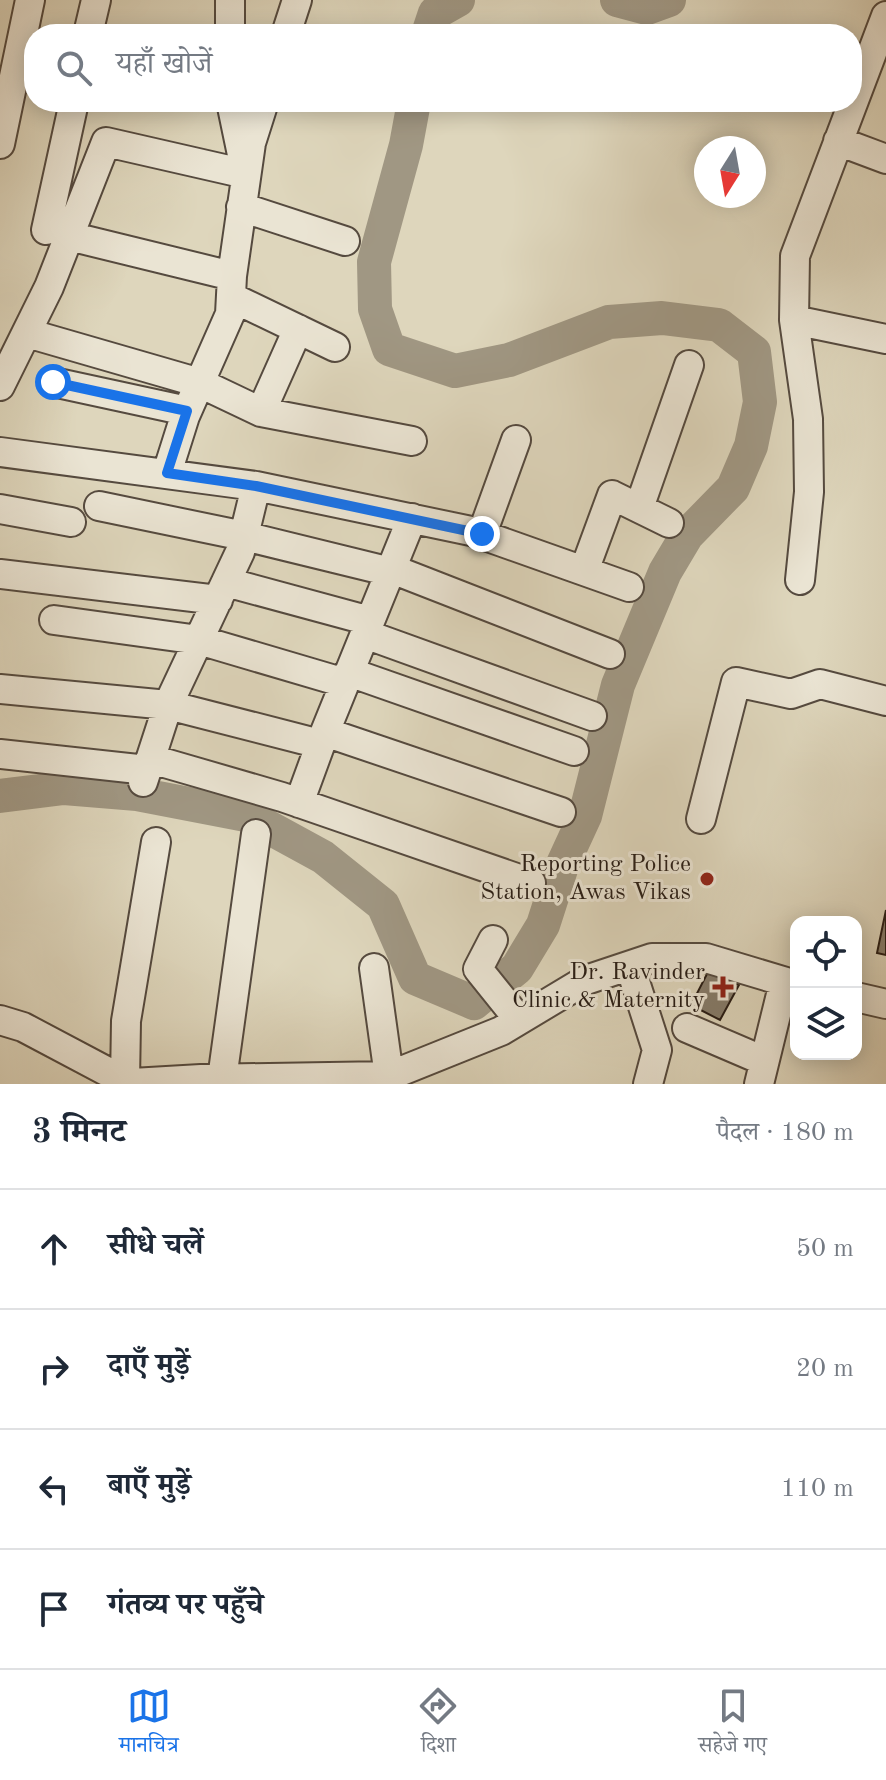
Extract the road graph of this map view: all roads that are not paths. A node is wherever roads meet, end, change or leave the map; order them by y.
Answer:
1 (30, 0) edge
2 (96, 0) edge
3 (230, 0) edge
4 (297, 0) edge
5 (886, 16) edge
6 (25, 24) edge
7 (90, 24) edge
8 (230, 24) edge
9 (289, 24) edge
10 (24, 29) edge
11 (862, 78) edge
12 (73, 112) edge
13 (233, 112) edge
14 (261, 112) edge
15 (849, 112) edge
16 (838, 141) junction
17 (0, 144) edge
18 (886, 159) edge
19 (246, 174) junction
20 (241, 207) junction
21 (58, 233) junction
22 (345, 241) dead end
23 (231, 286) junction
24 (794, 320) junction
25 (298, 329) junction
26 (27, 333) junction
27 (886, 339) edge
28 (335, 347) dead end
29 (689, 365) dead end
30 (53, 382) dead end
31 (200, 383) junction
32 (0, 386) edge
33 (187, 411) junction
34 (261, 412) junction
35 (516, 440) dead end
36 (412, 441) dead end
37 (0, 452) edge
38 (167, 473) junction
39 (256, 486) junction
40 (99, 506) dead end
41 (639, 508) junction
42 (0, 509) edge
43 (412, 518) junction
44 (71, 522) dead end
45 (669, 523) dead end
46 (482, 534) junction
47 (244, 536) junction
48 (391, 571) junction
49 (584, 571) junction
50 (0, 574) edge
51 (800, 580) dead end
52 (629, 587) dead end
53 (222, 591) junction
54 (54, 620) dead end
55 (368, 627) junction
56 (199, 640) junction
57 (610, 654) dead end
58 (347, 678) junction
59 (0, 689) edge
60 (886, 701) edge
61 (168, 705) junction
62 (592, 716) dead end
63 (322, 738) junction
64 (574, 751) dead end
65 (0, 754) edge
66 (147, 770) junction
67 (299, 803) junction
68 (561, 812) dead end
69 (701, 819) dead end
70 (256, 834) dead end
71 (156, 842) dead end
72 (531, 883) dead end
73 (493, 940) dead end
74 (630, 966) junction
75 (374, 968) dead end
76 (790, 983) edge
77 (862, 998) edge
78 (886, 1004) edge
79 (511, 1012) junction
80 (0, 1020) edge
81 (687, 1028) dead end
82 (762, 1072) edge
83 (389, 1076) junction
84 (208, 1081) edge
85 (120, 1083) edge
86 (648, 1084) edge

1 - 6 street
2 - 7 street
3 - 8 street
4 - 9 street
5 - 11 street
10 - 17 street
12 - 21 street
13 - 19 street
14 - 19 street
15 - 16 street
16 - 18 street
16 - 24 street
19 - 20 street
19 - 21 street
20 - 22 street
20 - 23 street
21 - 23 street
21 - 26 street
23 - 25 street
23 - 31 street
24 - 27 street
24 - 51 street
25 - 28 street
25 - 34 street
26 - 31 street
26 - 32 street
29 - 41 street
30 - 33 street
31 - 33 street
31 - 34 street
33 - 38 street
34 - 36 street
35 - 46 street
37 - 38 street
38 - 39 street
39 - 43 street
39 - 47 street
40 - 47 street
41 - 45 street
41 - 49 street
42 - 44 street
43 - 46 street
43 - 48 street
46 - 49 street
47 - 48 street
47 - 53 street
48 - 55 street
48 - 57 street
49 - 52 street
50 - 53 street
53 - 55 street
53 - 56 street
54 - 56 street
55 - 58 street
55 - 62 street
56 - 58 street
56 - 61 street
58 - 63 street
58 - 64 street
59 - 61 street
60 - 69 street
61 - 63 street
61 - 66 street
63 - 67 street
63 - 68 street
65 - 66 street
66 - 67 street
67 - 72 street
70 - 84 street
71 - 85 street
73 - 79 street
74 - 76 street
74 - 79 street
74 - 86 street
75 - 83 street
76 - 82 street
77 - 78 street
79 - 83 street
80 - 85 street
81 - 82 street
83 - 84 street
84 - 85 street

